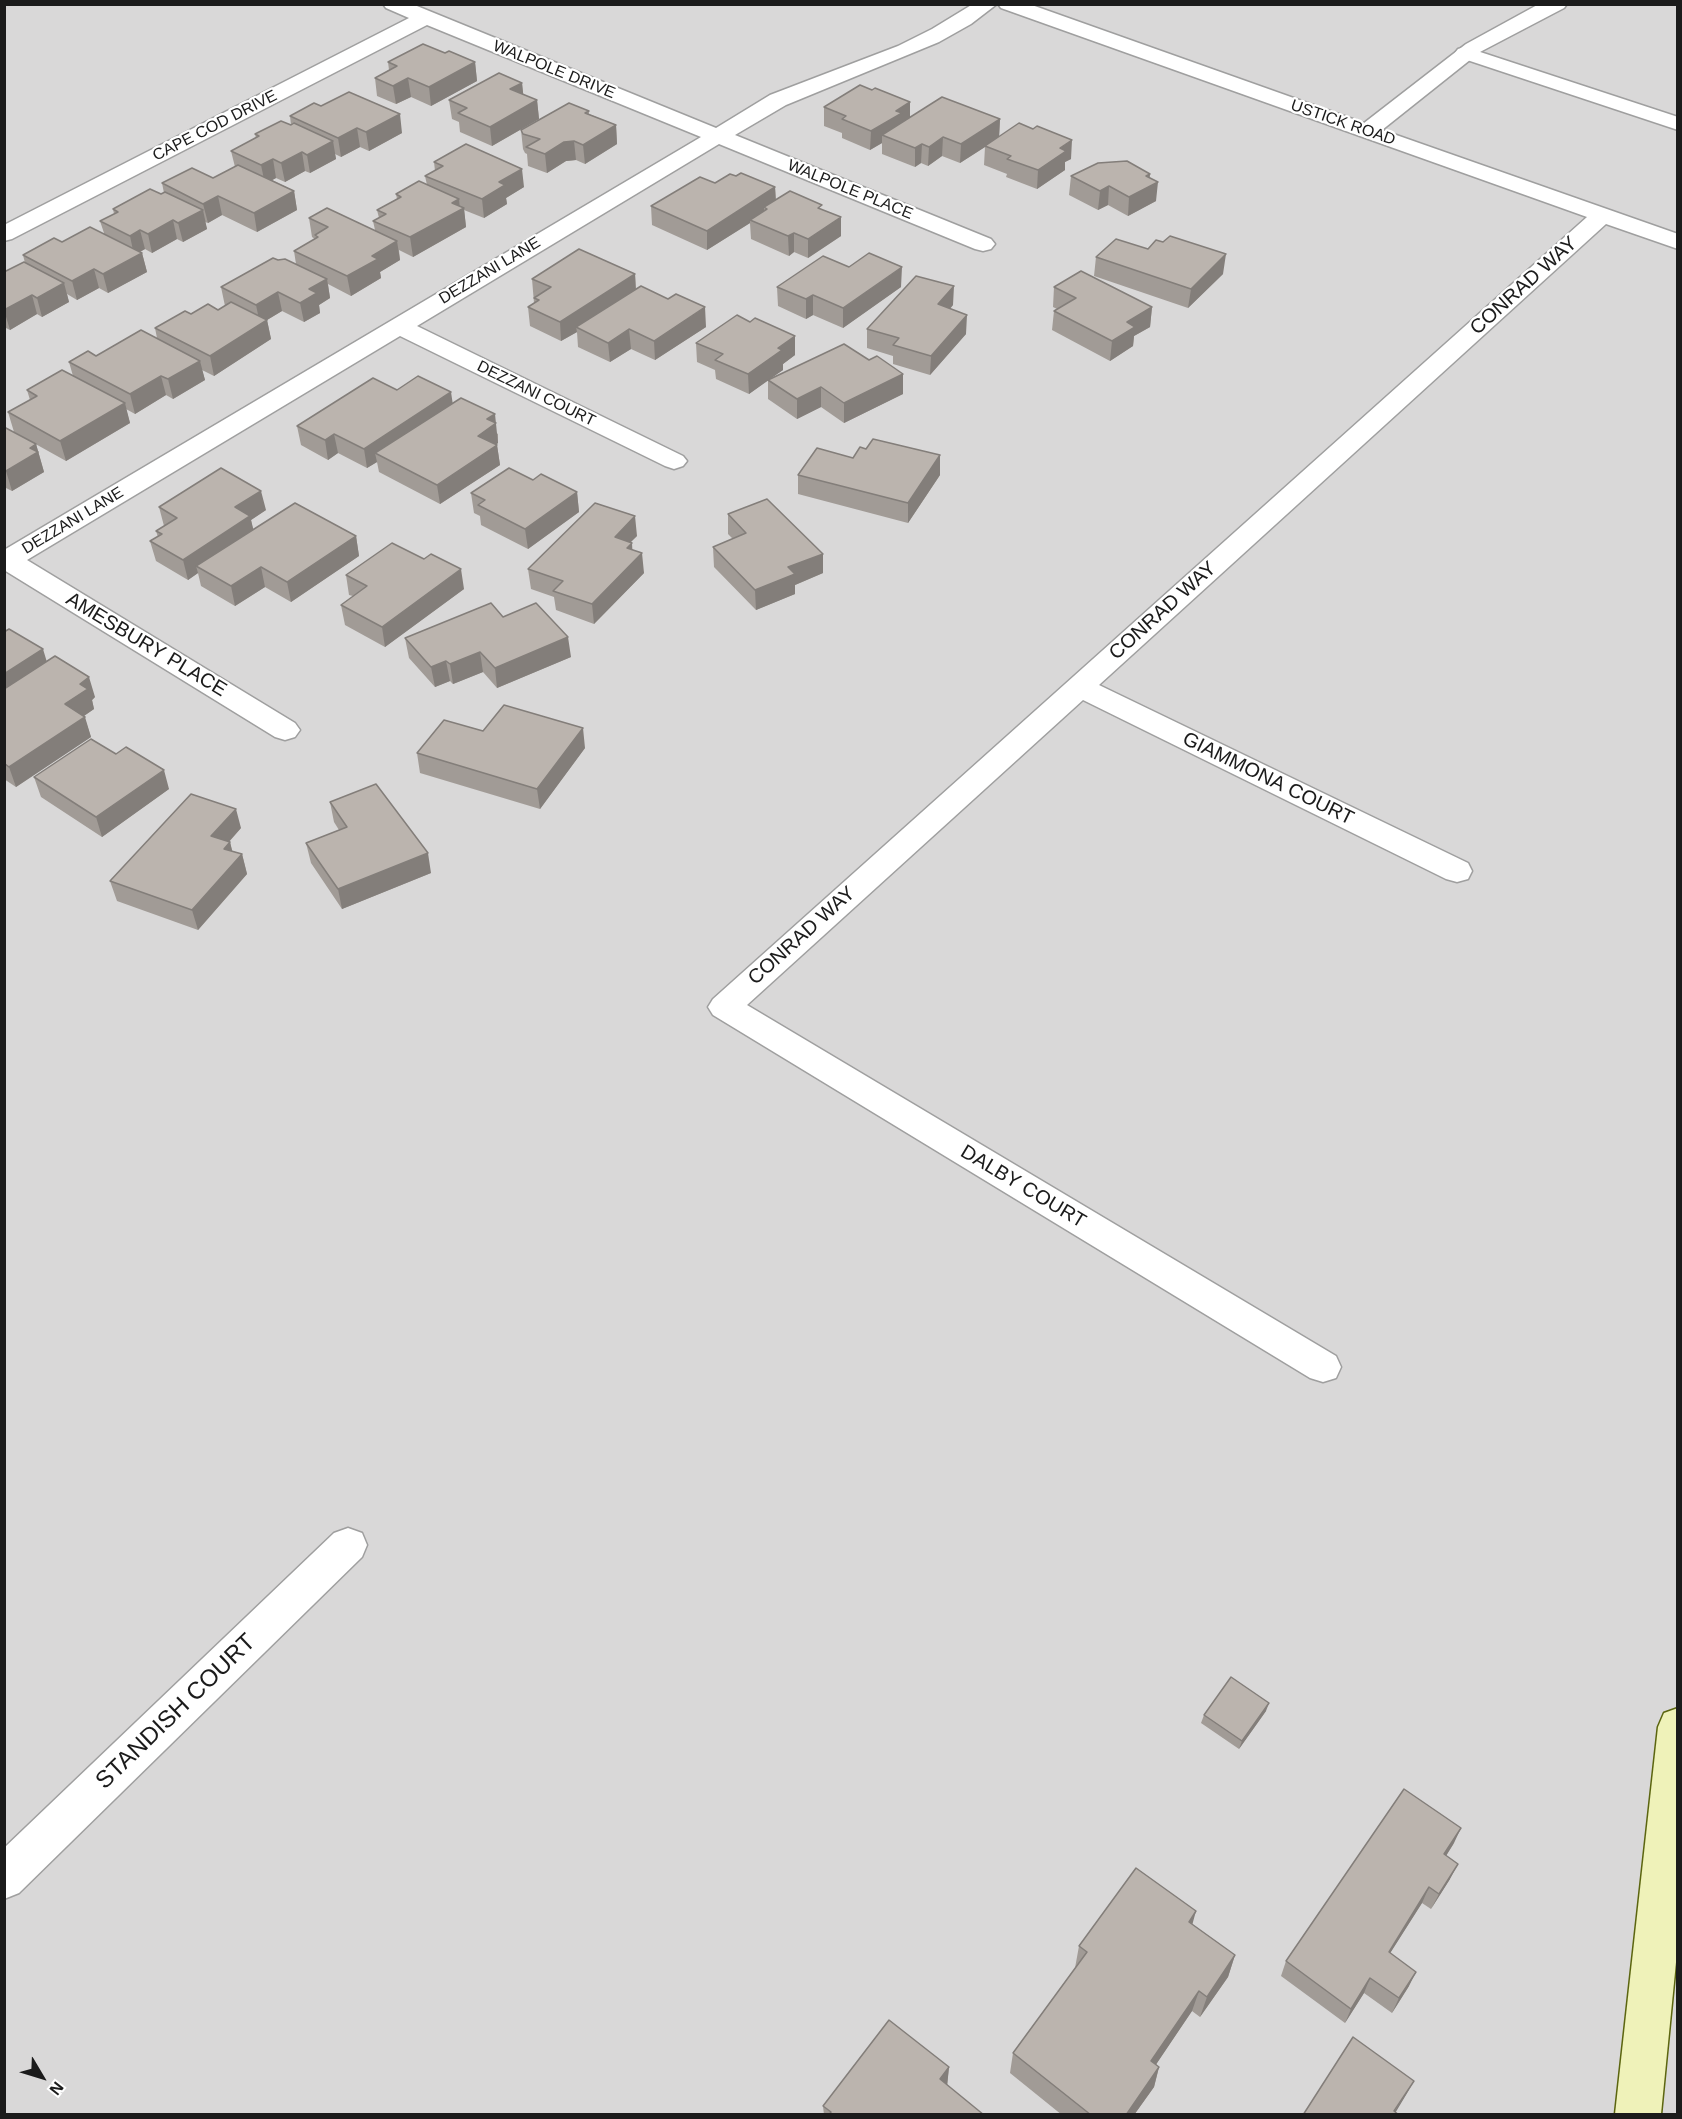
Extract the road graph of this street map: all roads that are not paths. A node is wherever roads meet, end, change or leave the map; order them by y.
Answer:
1 (393, 4) edge
2 (987, 4) edge
3 (1008, 4) edge
4 (1557, 4) edge
5 (425, 18) junction
6 (1465, 53) junction
7 (1677, 124) edge
8 (1367, 131) junction
9 (716, 136) junction
10 (1603, 214) junction
11 (4, 234) edge
12 (1677, 242) edge
13 (983, 244) dead end
14 (399, 326) junction
15 (674, 461) dead end
16 (6, 561) edge
17 (1080, 687) junction
18 (285, 730) dead end
19 (1456, 871) dead end
20 (724, 1007) joint
21 (1323, 1367) dead end
22 (348, 1545) dead end
23 (1677, 1727) edge
24 (4, 1878) edge
25 (1638, 2115) edge

1 - 5 street, WALPOLE DRIVE
2 - 9 street, DEZZANI LANE
3 - 8 street, USTICK ROAD
4 - 6 street
5 - 9 street, WALPOLE DRIVE
5 - 11 street, CAPE COD DRIVE
6 - 7 street
6 - 8 street
8 - 10 street, USTICK ROAD
9 - 13 street, WALPOLE PLACE
9 - 14 street, DEZZANI LANE
10 - 12 street, USTICK ROAD
10 - 17 street, CONRAD WAY
14 - 15 street, DEZZANI COURT
14 - 16 street, DEZZANI LANE
16 - 18 street, AMESBURY PLACE
17 - 19 street, GIAMMONA COURT
17 - 20 street, CONRAD WAY
20 - 21 street, DALBY COURT
22 - 24 street, STANDISH COURT
23 - 25 main road

